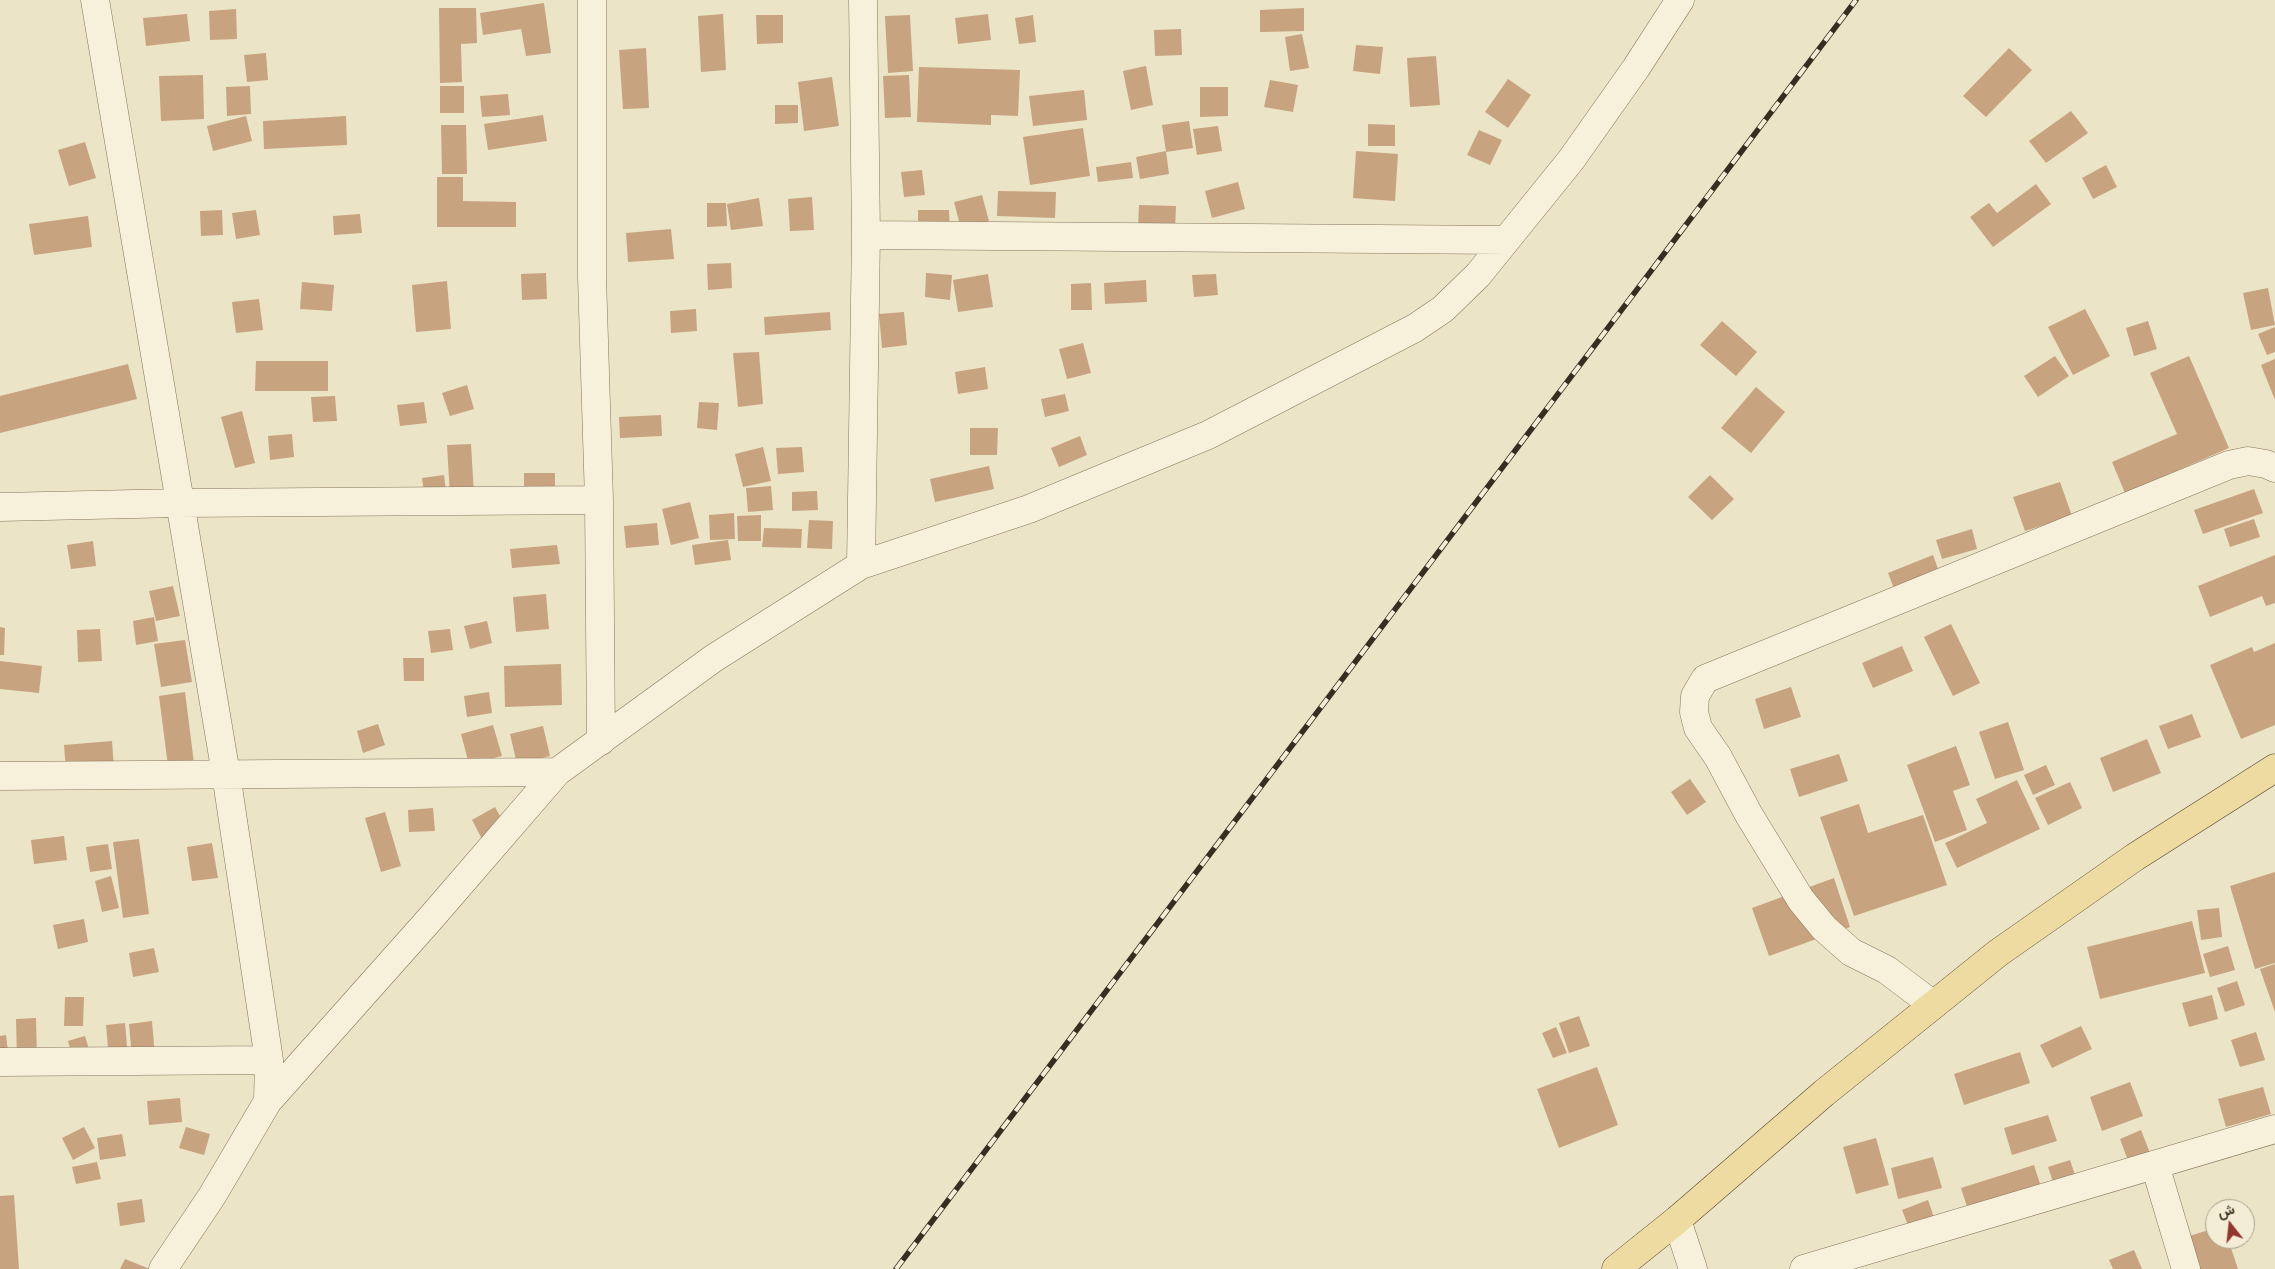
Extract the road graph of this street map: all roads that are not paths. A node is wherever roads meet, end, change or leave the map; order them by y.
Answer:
1 (95, 0) edge
2 (592, 0) edge
3 (863, 0) edge
4 (1680, 0) edge
5 (866, 235) junction
6 (1506, 240) junction
7 (2275, 468) edge
8 (599, 500) junction
9 (179, 503) junction
10 (0, 507) edge
11 (861, 565) junction
12 (601, 741) junction
13 (2275, 768) edge
14 (557, 772) junction
15 (226, 774) junction
16 (0, 776) edge
17 (1932, 1004) junction
18 (269, 1060) junction
19 (0, 1062) edge
20 (268, 1101) junction
21 (2275, 1128) edge
22 (2156, 1165) junction
23 (1677, 1220) junction
24 (163, 1269) edge
25 (1616, 1269) edge
26 (1693, 1269) edge
27 (1804, 1269) edge
28 (2186, 1269) edge

1 - 9 street
2 - 8 street
3 - 5 street
4 - 6 street
5 - 6 street
5 - 11 street
6 - 11 street
7 - 17 street
8 - 9 street
8 - 12 street
9 - 10 street
9 - 15 street
11 - 12 street
12 - 14 street
13 - 17 main road
14 - 15 street
14 - 20 street
15 - 16 street
15 - 18 street
17 - 23 main road
18 - 19 street
18 - 20 street
20 - 24 street
21 - 22 street
22 - 27 street
22 - 28 street
23 - 25 main road
23 - 26 street

